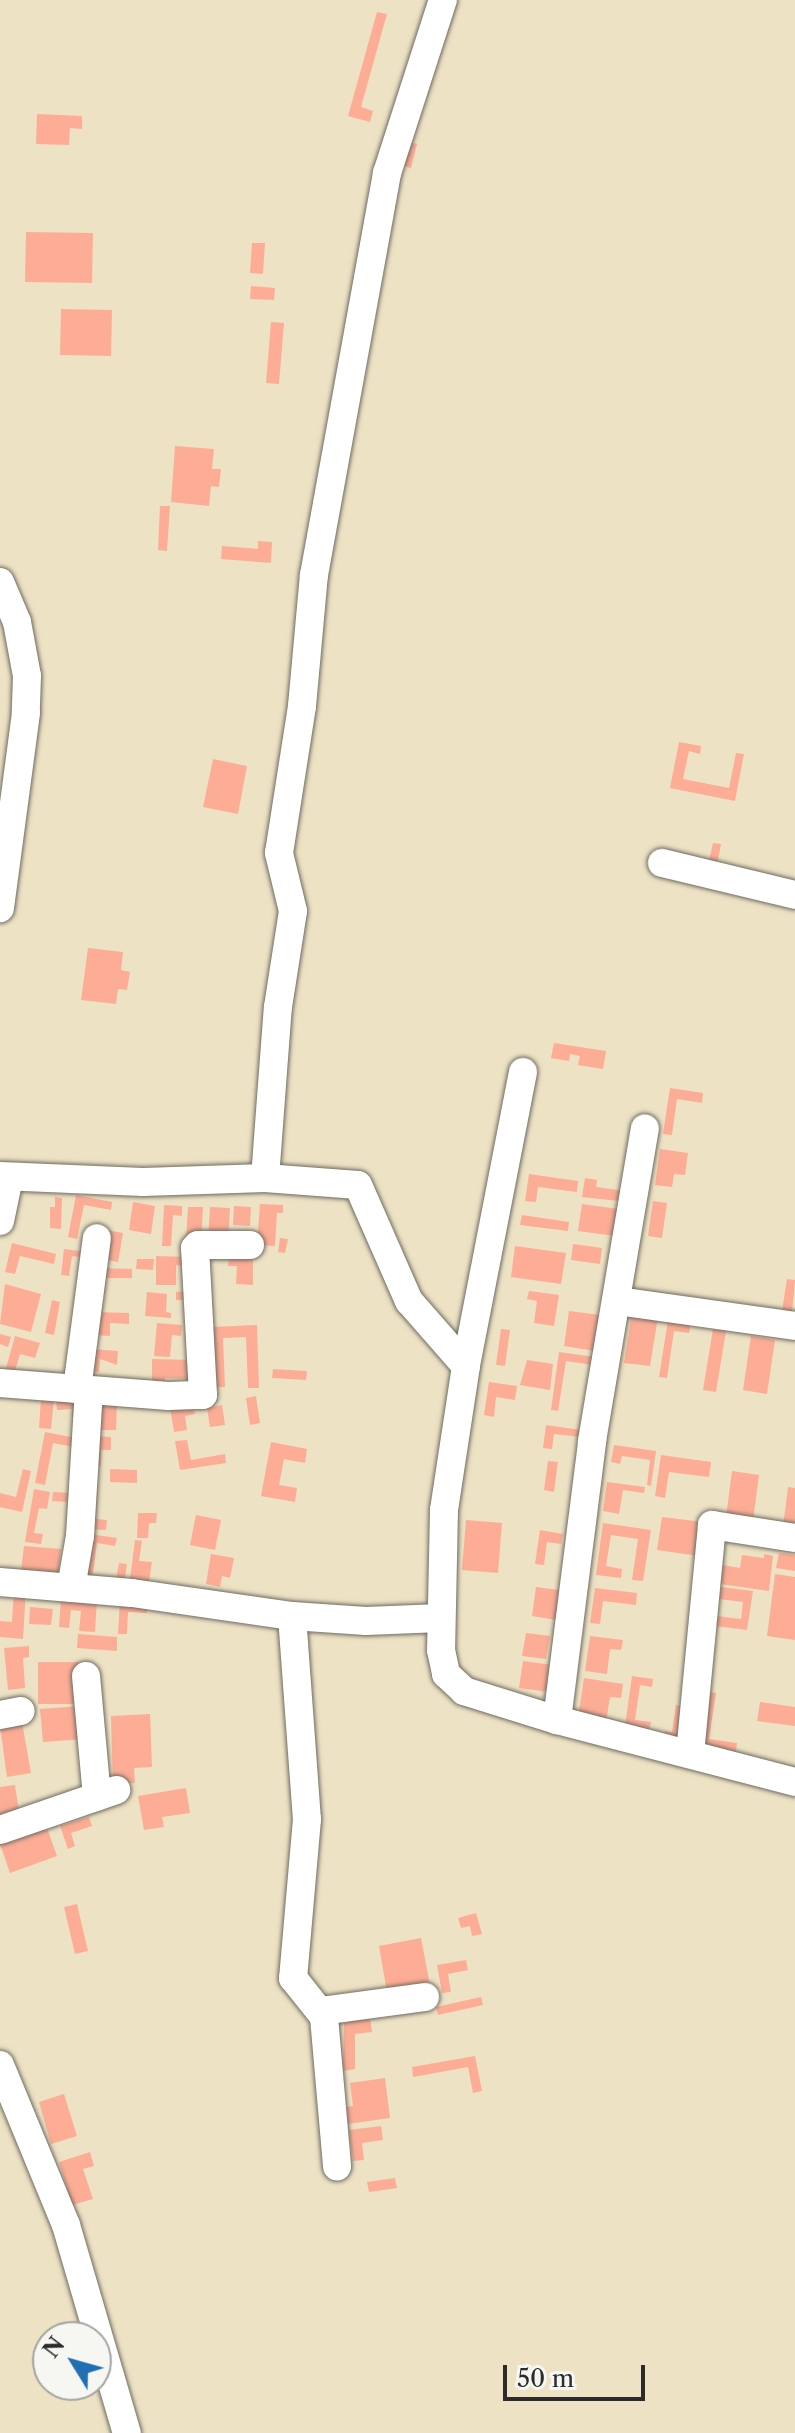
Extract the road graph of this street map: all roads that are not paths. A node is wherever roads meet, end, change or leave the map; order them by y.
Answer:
1 (443, 0) edge
2 (1, 588) edge
3 (662, 863) dead end
4 (795, 895) edge
5 (0, 908) edge
6 (523, 1072) dead end
7 (645, 1128) dead end
8 (4, 1177) edge
9 (265, 1178) junction
10 (0, 1221) edge
11 (97, 1238) dead end
12 (250, 1245) dead end
13 (618, 1301) junction
14 (795, 1326) edge
15 (466, 1366) junction
16 (0, 1383) edge
17 (83, 1389) junction
18 (795, 1538) edge
19 (0, 1582) edge
20 (71, 1588) junction
21 (292, 1616) junction
22 (441, 1618) junction
23 (86, 1676) dead end
24 (557, 1720) junction
25 (690, 1754) junction
26 (795, 1782) edge
27 (0, 1830) edge
28 (425, 1997) dead end
29 (321, 2011) junction
30 (0, 2065) edge
31 (337, 2166) dead end
32 (127, 2433) edge

1 - 9 street
2 - 5 street
3 - 4 street
6 - 15 street
7 - 13 street
8 - 9 street
8 - 10 street
9 - 15 street
11 - 17 street
12 - 17 street
13 - 14 street
13 - 24 street
15 - 22 street
16 - 17 street
17 - 20 street
18 - 25 street
19 - 20 street
20 - 21 street
21 - 22 street
21 - 29 street
22 - 24 street
23 - 27 street
24 - 25 street
25 - 26 street
28 - 29 street
29 - 31 street
30 - 32 street

